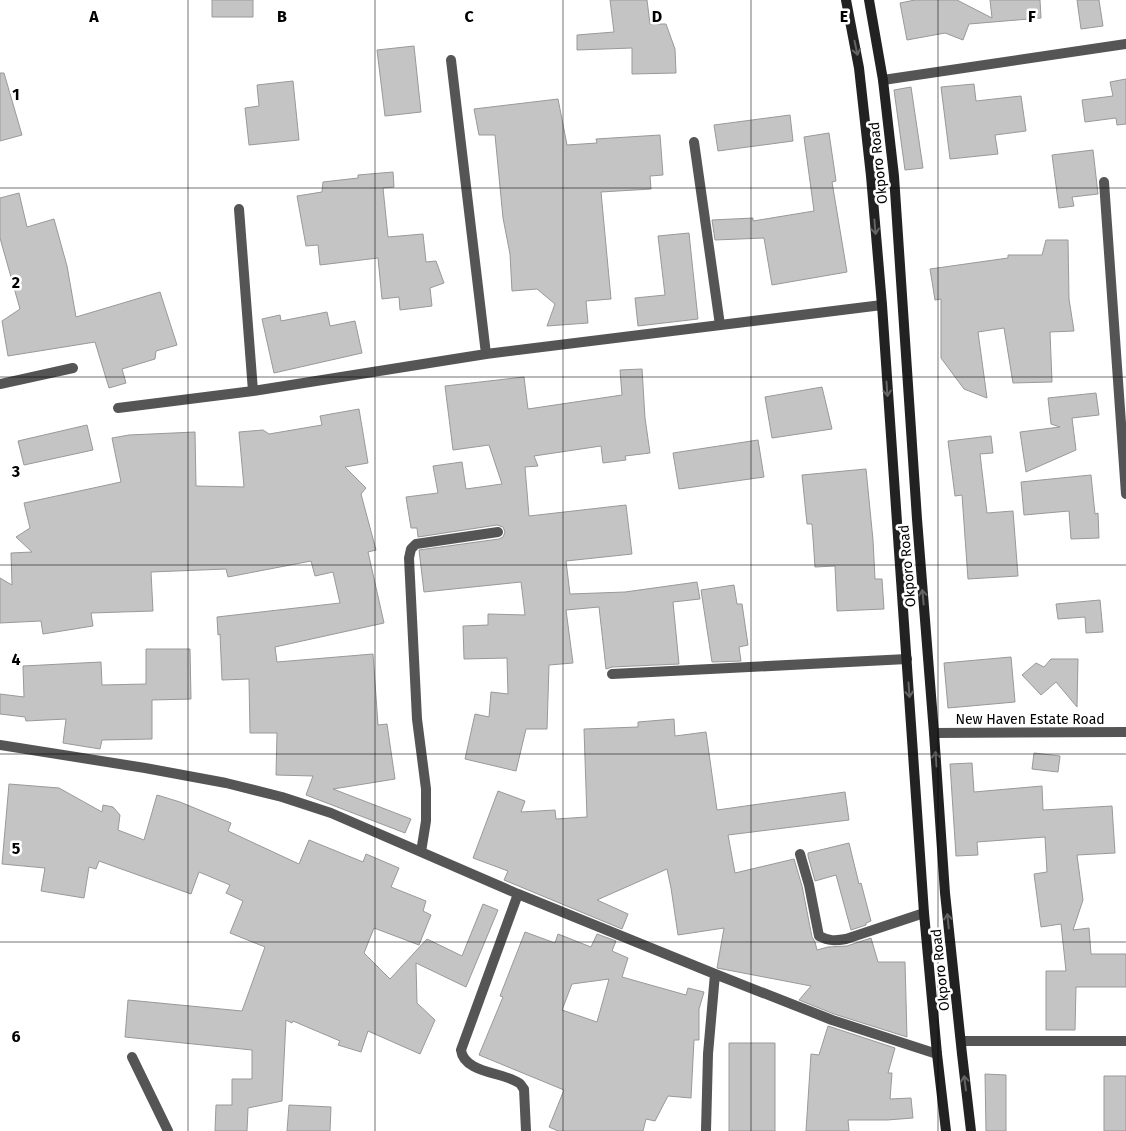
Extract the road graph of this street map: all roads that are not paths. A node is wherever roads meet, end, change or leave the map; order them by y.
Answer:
1 (846, 0) edge
2 (868, 0) edge
3 (1126, 44) edge
4 (451, 60) dead end
5 (883, 80) junction
6 (694, 142) dead end
7 (1104, 182) dead end
8 (239, 209) dead end
9 (882, 305) junction
10 (720, 325) junction
11 (486, 354) junction
12 (73, 368) dead end
13 (0, 382) edge
14 (253, 391) junction
15 (118, 408) dead end
16 (1126, 494) edge
17 (498, 532) dead end
18 (907, 659) junction
19 (612, 674) dead end
20 (1126, 732) edge
21 (934, 733) junction
22 (0, 745) edge
23 (420, 852) junction
24 (800, 854) dead end
25 (518, 894) junction
26 (924, 913) junction
27 (715, 974) junction
28 (961, 1041) junction
29 (1126, 1041) edge
30 (937, 1054) junction
31 (132, 1058) dead end
32 (168, 1131) edge
33 (526, 1131) edge
34 (706, 1131) edge
35 (946, 1131) edge
36 (971, 1131) edge

1 -> 9 main road, Okporo Road
2 - 5 main road, Okporo Road
3 - 5 street
4 - 11 street
21 -> 5 main road, Okporo Road
6 - 10 street
7 - 16 street
8 - 14 street
9 - 10 street
9 -> 18 main road, Okporo Road
10 - 11 street
11 - 14 street
12 - 13 street
14 - 15 street
17 - 23 street
18 - 19 street
18 -> 26 main road, Okporo Road
20 - 21 street, New Haven Estate Road
28 -> 21 main road, Okporo Road
22 - 23 street
23 - 25 street
24 - 26 street
25 - 27 street
25 - 33 street
26 - 30 main road, Okporo Road
27 - 30 street
27 - 34 street
28 - 29 street
36 -> 28 main road, Okporo Road
30 - 35 main road, Okporo Road
31 - 32 street

